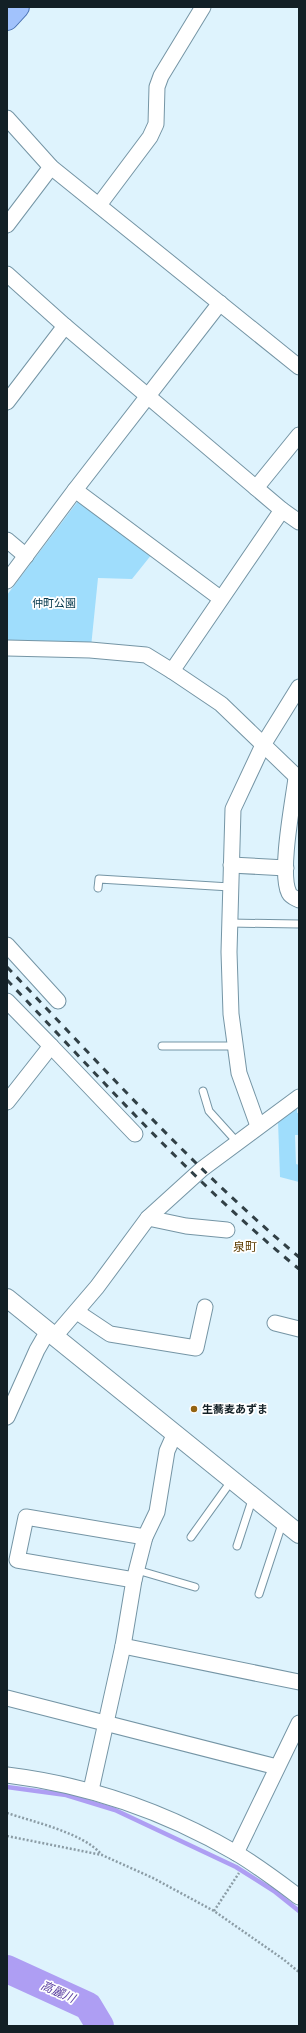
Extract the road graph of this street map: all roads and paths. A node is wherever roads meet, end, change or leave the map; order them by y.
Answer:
1 (18, 7) edge
2 (203, 7) edge
3 (7, 19) edge
4 (7, 118) edge
5 (51, 167) junction
6 (99, 205) junction
7 (7, 225) edge
8 (7, 274) edge
9 (220, 303) junction
10 (65, 326) junction
11 (299, 367) edge
12 (148, 396) junction
13 (7, 402) edge
14 (299, 435) edge
15 (256, 488) junction
16 (75, 490) junction
17 (282, 510) junction
18 (299, 522) edge
19 (7, 540) edge
20 (26, 556) junction
21 (7, 581) edge
22 (220, 598) junction
23 (7, 648) edge
24 (172, 671) junction
25 (299, 687) edge
26 (263, 745) junction
27 (297, 778) edge
28 (231, 865) junction
29 (286, 868) junction
30 (230, 887) junction
31 (98, 888) dead end
32 (299, 900) edge
33 (229, 922) junction
34 (299, 924) edge
35 (7, 945) edge
36 (7, 1001) edge
37 (58, 1001) dead end
38 (51, 1046) junction
39 (162, 1046) dead end
40 (235, 1046) junction
41 (203, 1091) dead end
42 (299, 1097) edge
43 (7, 1102) edge
44 (258, 1126) junction
45 (135, 1134) dead end
46 (237, 1142) junction
47 (148, 1218) junction
48 (227, 1230) dead end
49 (7, 1298) edge
50 (205, 1307) dead end
51 (77, 1312) junction
52 (275, 1323) dead end
53 (299, 1329) edge
54 (52, 1334) junction
55 (7, 1417) edge
56 (175, 1433) junction
57 (232, 1480) junction
58 (253, 1497) junction
59 (283, 1521) junction
60 (299, 1534) edge
61 (145, 1537) junction
62 (190, 1537) dead end
63 (237, 1546) dead end
64 (136, 1575) junction
65 (196, 1586) dead end
66 (258, 1594) dead end
67 (123, 1646) junction
68 (299, 1682) edge
69 (7, 1698) edge
70 (106, 1723) junction
71 (299, 1723) edge
72 (277, 1767) junction
73 (7, 1774) edge
74 (91, 1790) junction
75 (7, 1813) edge
76 (7, 1836) edge
77 (236, 1853) junction
78 (102, 1855) junction
79 (238, 1874) dead end
80 (299, 1897) edge
81 (214, 1911) junction
82 (299, 1972) edge

1 - 3 main road
2 - 6 street
4 - 5 street
5 - 6 street
5 - 7 street
6 - 9 street
8 - 10 street
9 - 11 street
9 - 12 street
10 - 12 street
10 - 13 street
12 - 15 street
12 - 16 street
14 - 15 street
15 - 17 street
16 - 20 street
16 - 22 street
17 - 18 street
17 - 22 street
19 - 20 street
20 - 21 street
22 - 24 street
23 - 24 street
24 - 26 street
25 - 26 street
26 - 27 street
26 - 28 street
27 - 29 street
28 - 29 street
28 - 30 street
29 - 32 street
30 - 31 lane
30 - 33 street
33 - 34 lane
33 - 40 street
35 - 37 street
36 - 38 street
38 - 43 street
38 - 45 street
39 - 40 lane
40 - 44 street
41 - 46 lane
42 - 44 street
44 - 46 street
46 - 47 street
47 - 48 street
47 - 51 street
49 - 54 street
50 - 51 street
51 - 54 street
52 - 53 street
54 - 55 street
54 - 56 street
56 - 57 street
56 - 61 street
57 - 58 street
57 - 62 lane
58 - 59 street
58 - 63 lane
59 - 60 street
59 - 66 lane
61 - 64 street
61 - 64 street
64 - 65 lane
64 - 67 street
67 - 68 street
67 - 70 street
69 - 70 street
70 - 72 street
70 - 74 street
71 - 72 street
72 - 77 street
73 - 74 street
74 - 77 street
75 - 78 path
76 - 78 path
77 - 80 street
78 - 81 path
79 - 81 path
81 - 82 path

